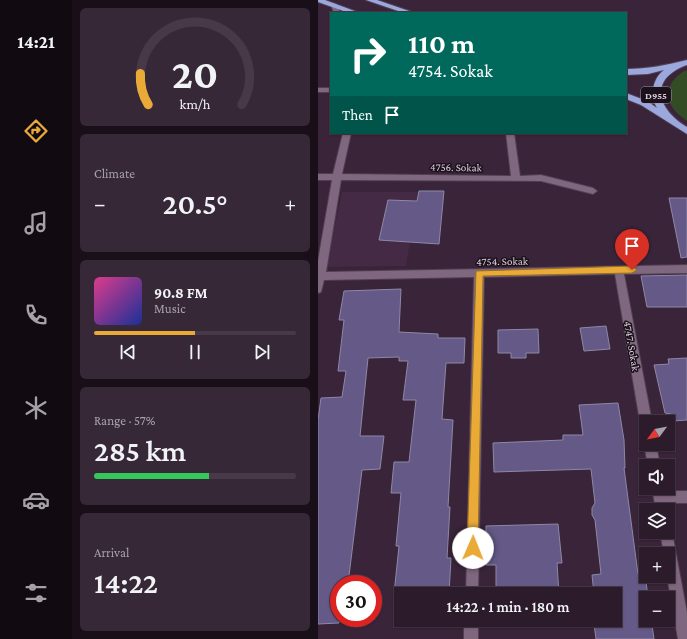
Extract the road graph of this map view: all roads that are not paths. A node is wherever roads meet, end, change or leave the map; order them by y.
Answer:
1 (318, 0) edge
2 (370, 0) edge
3 (335, 9) edge
4 (351, 12) edge
5 (408, 12) edge
6 (685, 62) edge
7 (627, 72) edge
8 (318, 90) edge
9 (330, 90) edge
10 (627, 96) edge
11 (669, 119) junction
12 (687, 131) edge
13 (347, 134) edge
14 (510, 134) edge
15 (318, 177) edge
16 (338, 177) junction
17 (516, 179) junction
18 (593, 191) dead end
19 (687, 269) edge
20 (619, 270) junction
21 (479, 273) junction
22 (319, 276) edge
23 (318, 289) edge
24 (645, 415) edge
25 (675, 495) edge
26 (687, 497) edge
27 (667, 539) edge
28 (472, 587) edge
29 (471, 627) edge
30 (471, 639) edge
31 (685, 639) edge

1 - 3 highway
2 - 5 highway
3 - 4 highway
6 - 7 highway, D955
6 - 11 highway, D955
8 - 9 street
10 - 11 highway, D955
11 - 12 highway, D955
13 - 16 street
14 - 17 street
15 - 16 street, 4756. Sokak
16 - 17 street, 4756. Sokak
16 - 22 street
17 - 18 street, 4756. Sokak
19 - 20 street, 4754. Sokak
20 - 21 street, 4754. Sokak
20 - 24 street, 4747. Sokak
21 - 22 street, 4754. Sokak
21 - 28 street
22 - 23 street
25 - 26 street
27 - 31 street
29 - 30 street

